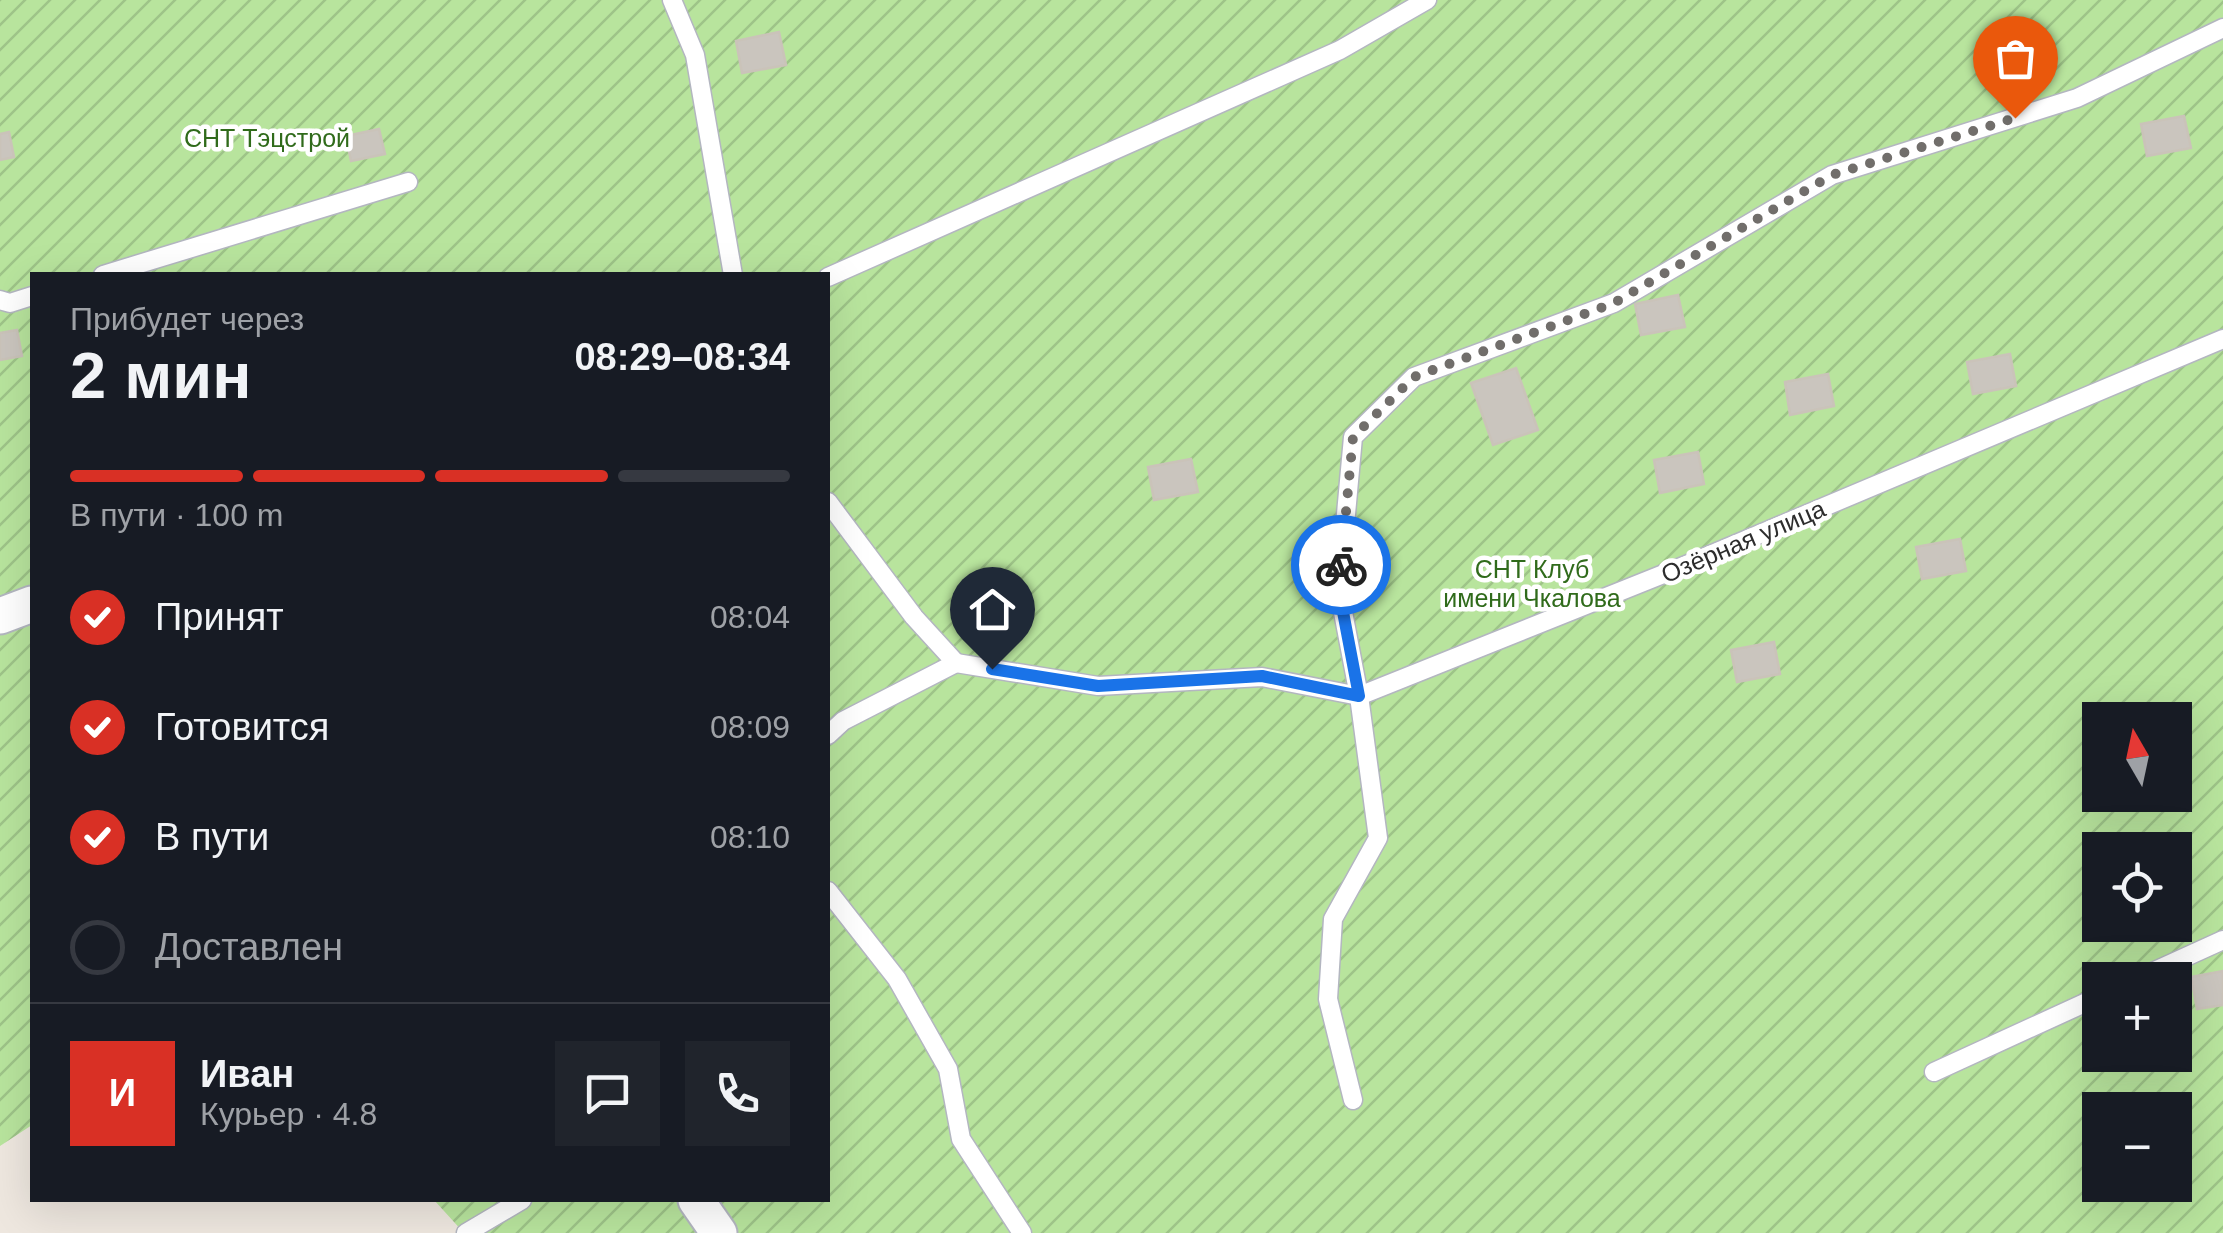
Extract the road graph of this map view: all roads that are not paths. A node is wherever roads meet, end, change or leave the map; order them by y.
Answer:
1 (672, 0) edge
2 (1428, 0) edge
3 (2223, 28) edge
4 (408, 182) dead end
5 (113, 272) edge
6 (732, 272) edge
7 (830, 276) edge
8 (30, 297) edge
9 (0, 300) edge
10 (2223, 339) edge
11 (830, 505) edge
12 (30, 605) edge
13 (0, 616) edge
14 (956, 663) junction
15 (1359, 696) junction
16 (830, 733) edge
17 (830, 894) edge
18 (2223, 940) edge
19 (2175, 962) edge
20 (2082, 1004) edge
21 (1934, 1072) dead end
22 (1353, 1100) dead end
23 (519, 1202) edge
24 (697, 1202) edge
25 (466, 1233) edge
26 (719, 1233) edge
27 (1022, 1233) edge

1 - 6 lane
2 - 7 lane
3 - 15 lane
4 - 5 lane
8 - 9 lane
10 - 15 lane, Озёрная улица
11 - 14 lane
12 - 13 street
14 - 15 lane
14 - 16 lane
15 - 22 lane
17 - 27 lane
18 - 19 lane
20 - 21 lane
23 - 25 lane
24 - 26 street

